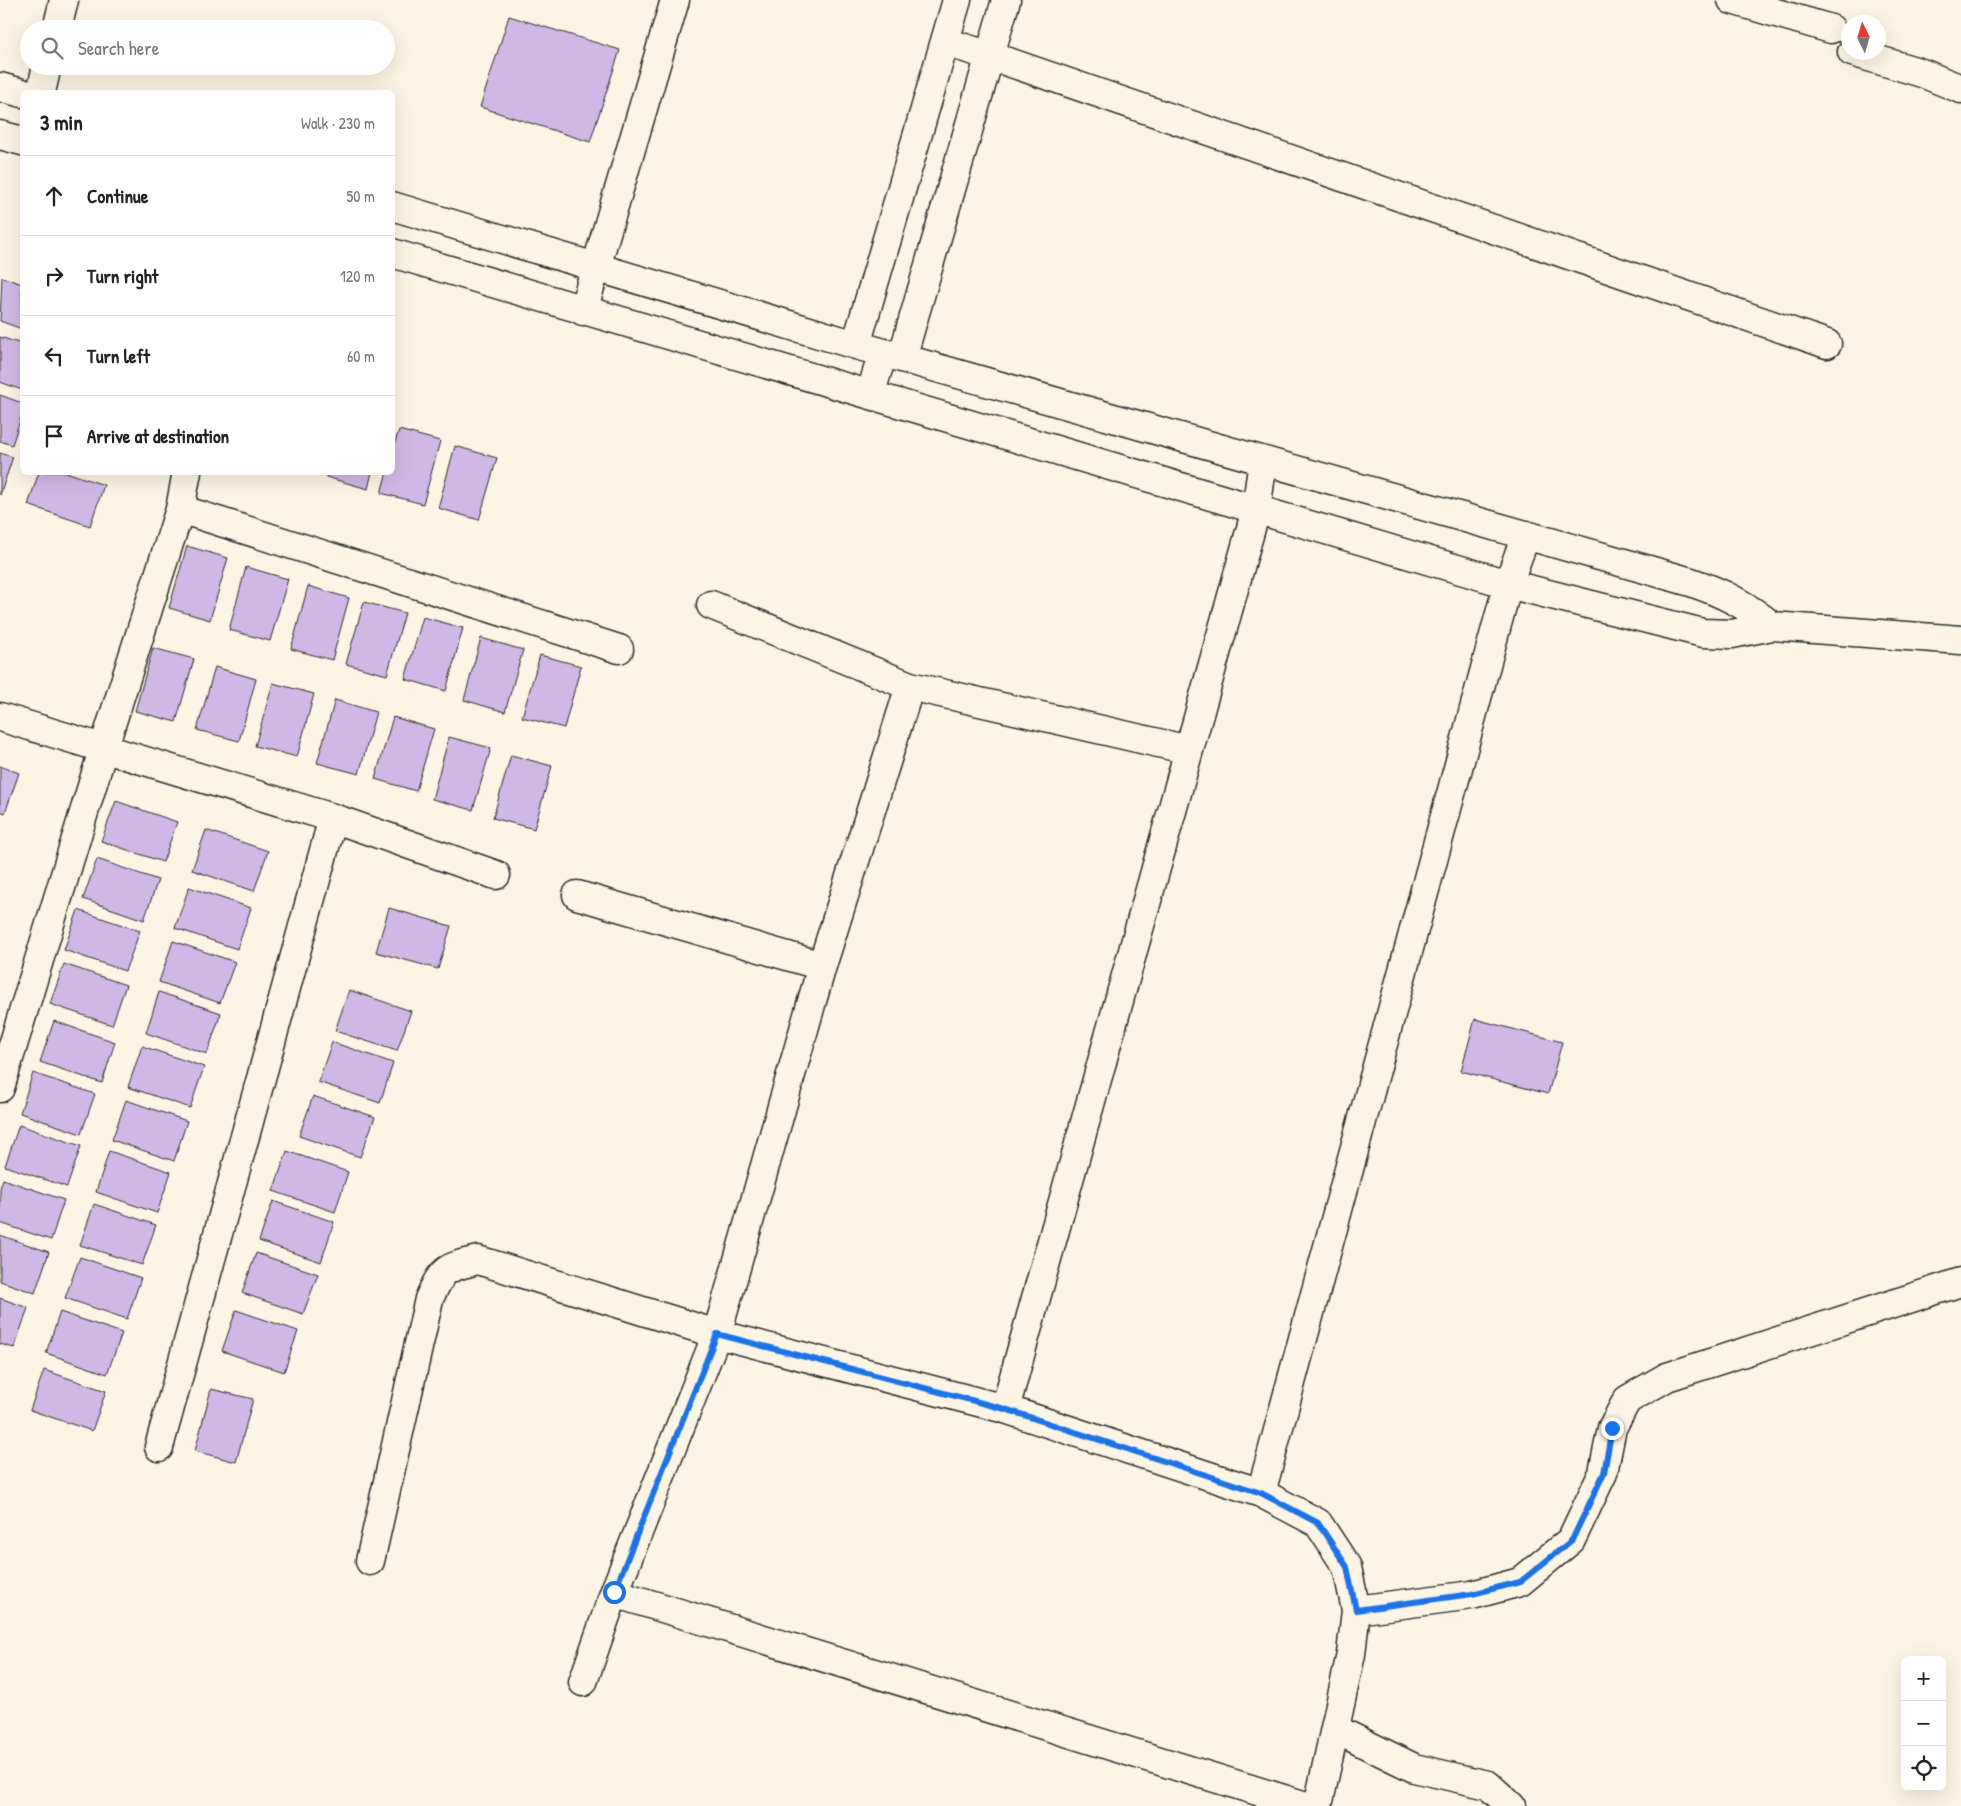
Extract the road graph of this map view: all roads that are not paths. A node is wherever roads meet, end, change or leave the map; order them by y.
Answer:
1 (64, 0) edge
2 (675, 0) edge
3 (957, 0) edge
4 (1006, 0) edge
5 (1732, 0) edge
6 (59, 20) edge
7 (945, 42) junction
8 (1841, 47) edge
9 (991, 56) junction
10 (1879, 60) edge
11 (46, 75) edge
12 (0, 87) edge
13 (1961, 89) edge
14 (42, 90) edge
15 (20, 92) edge
16 (0, 135) edge
17 (20, 140) edge
18 (395, 207) edge
19 (395, 254) edge
20 (596, 268) junction
21 (583, 311) junction
22 (1827, 344) dead end
23 (856, 345) junction
24 (892, 355) junction
25 (870, 395) junction
26 (1263, 461) junction
27 (187, 475) edge
28 (180, 509) junction
29 (1256, 510) junction
30 (1526, 535) junction
31 (1508, 584) junction
32 (711, 605) dead end
33 (1772, 626) junction
34 (1961, 640) edge
35 (619, 649) dead end
36 (910, 686) junction
37 (0, 716) edge
38 (103, 750) junction
39 (1189, 750) junction
40 (333, 818) junction
41 (496, 875) dead end
42 (577, 895) dead end
43 (822, 966) junction
44 (0, 1088) edge
45 (1961, 1282) edge
46 (717, 1334) junction
47 (1005, 1409) junction
48 (159, 1446) dead end
49 (1261, 1493) junction
50 (370, 1561) dead end
51 (614, 1592) junction
52 (1356, 1610) junction
53 (583, 1682) dead end
54 (1335, 1729) junction
55 (1306, 1806) edge
56 (1318, 1806) edge
57 (1512, 1806) edge

1 - 6 street
2 - 20 street
3 - 7 street
4 - 9 street
5 - 8 street
7 - 9 street
7 - 23 street
9 - 22 street
9 - 24 street
10 - 13 street
11 - 14 street
12 - 15 street
16 - 17 street
18 - 20 street
19 - 21 street
20 - 21 street
20 - 23 street
21 - 25 street
23 - 24 street
24 - 25 street
24 - 26 street
25 - 29 street
26 - 29 street
26 - 30 street
27 - 28 street
28 - 35 street
28 - 38 street
29 - 31 street
29 - 39 street
30 - 31 street
30 - 33 street
31 - 33 street
31 - 49 street
32 - 36 street
33 - 34 street
36 - 39 street
36 - 43 street
37 - 38 street
38 - 40 street
38 - 44 street
39 - 47 street
40 - 41 street
40 - 48 street
42 - 43 street
43 - 46 street
45 - 52 street
46 - 47 street
46 - 50 street
46 - 51 street
47 - 49 street
49 - 52 street
51 - 53 street
51 - 55 street
52 - 54 street
54 - 56 street
54 - 57 street

